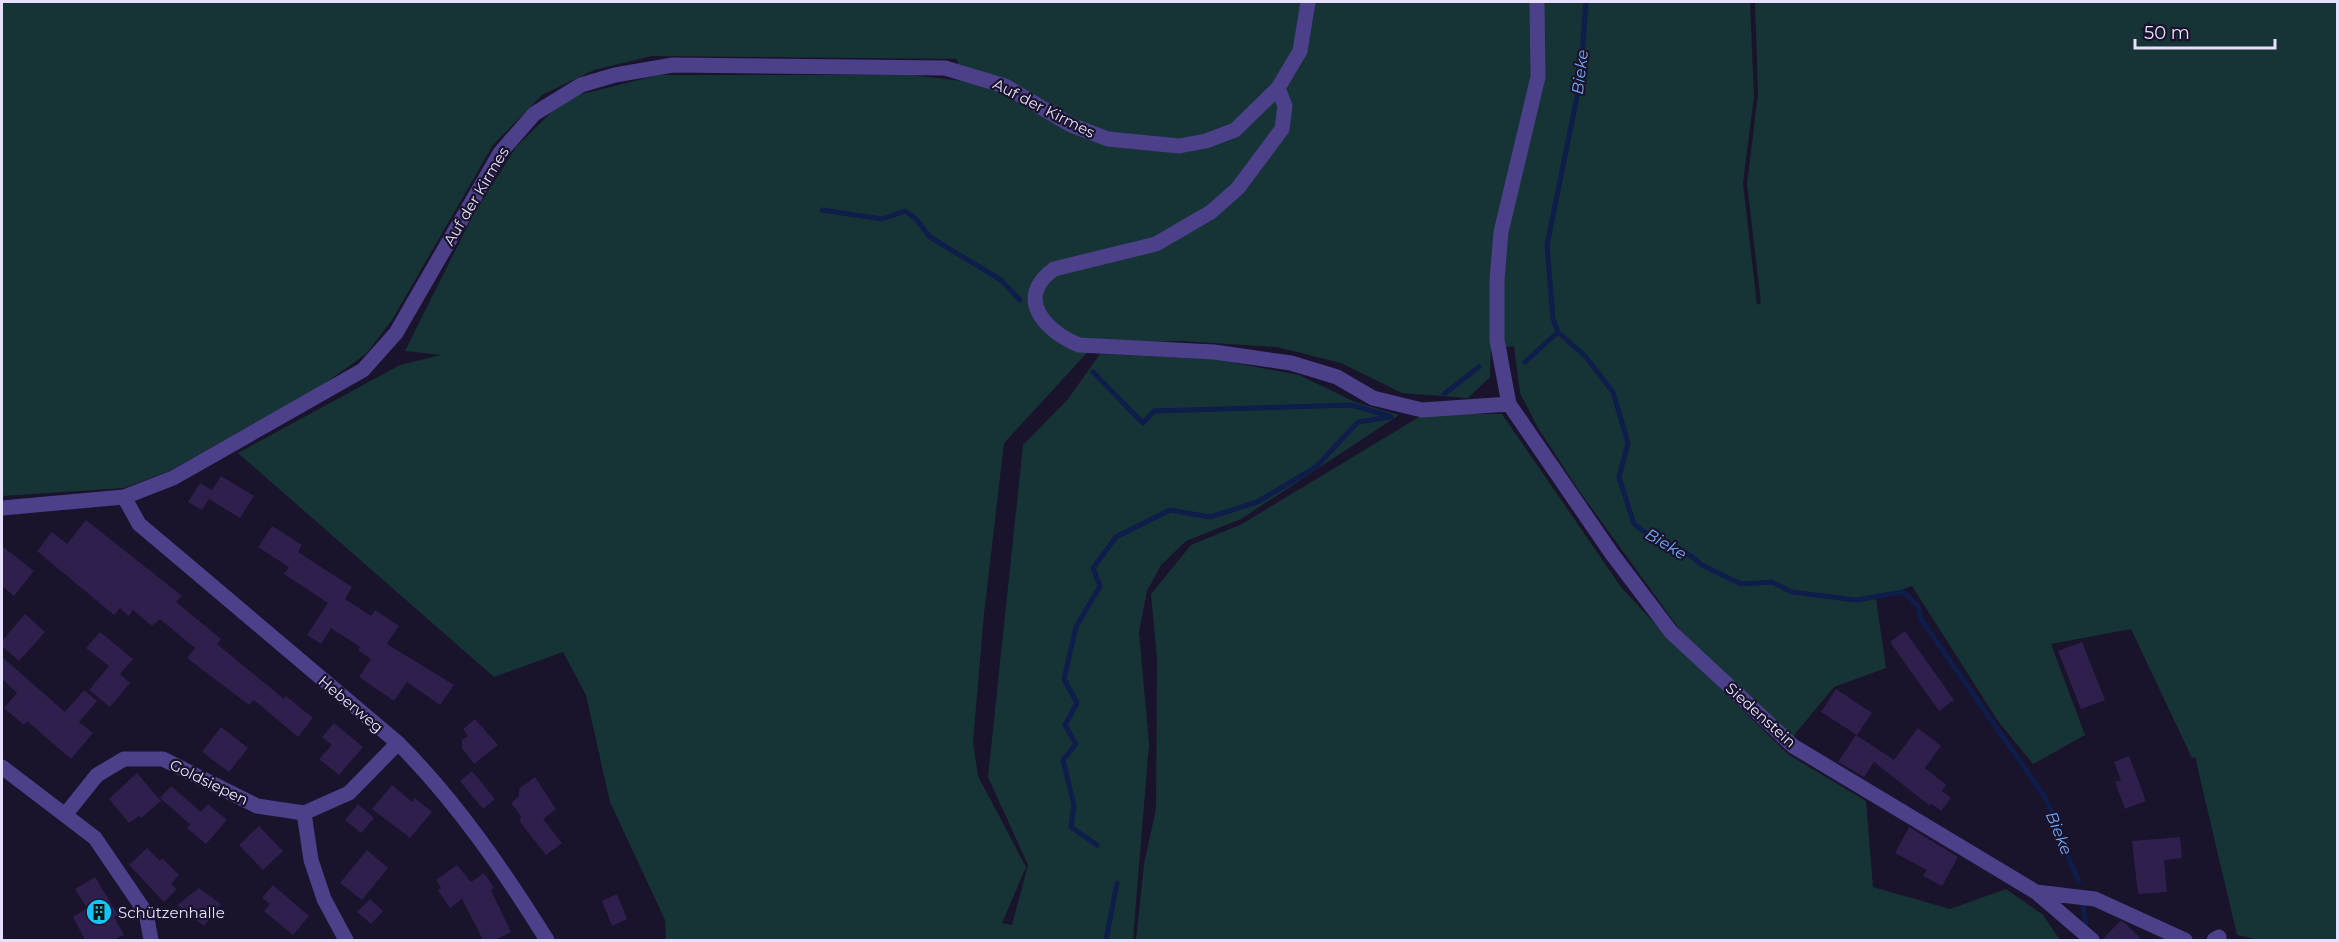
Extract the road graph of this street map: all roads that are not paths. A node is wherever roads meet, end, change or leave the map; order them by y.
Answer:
1 (1308, 2) edge
2 (1537, 2) edge
3 (1278, 88) junction
4 (1509, 404) junction
5 (124, 497) junction
6 (2, 508) edge
7 (398, 743) junction
8 (2, 767) edge
9 (304, 813) junction
10 (65, 815) junction
11 (2036, 892) junction
12 (151, 940) edge
13 (346, 940) edge
14 (547, 940) edge
15 (2092, 940) edge
16 (2185, 940) edge

1 - 3 street, Auf der Kirmes
2 - 4 street
3 - 4 street
3 - 5 street, Auf der Kirmes
4 - 11 street, Siedenstein
5 - 6 street, Auf der Kirmes
5 - 7 street, Heberweg
7 - 9 street
7 - 14 street, Heberweg
8 - 10 street
9 - 10 street, Goldsiepen
9 - 13 street
10 - 12 street
11 - 15 street, Siedenstein
11 - 16 street

